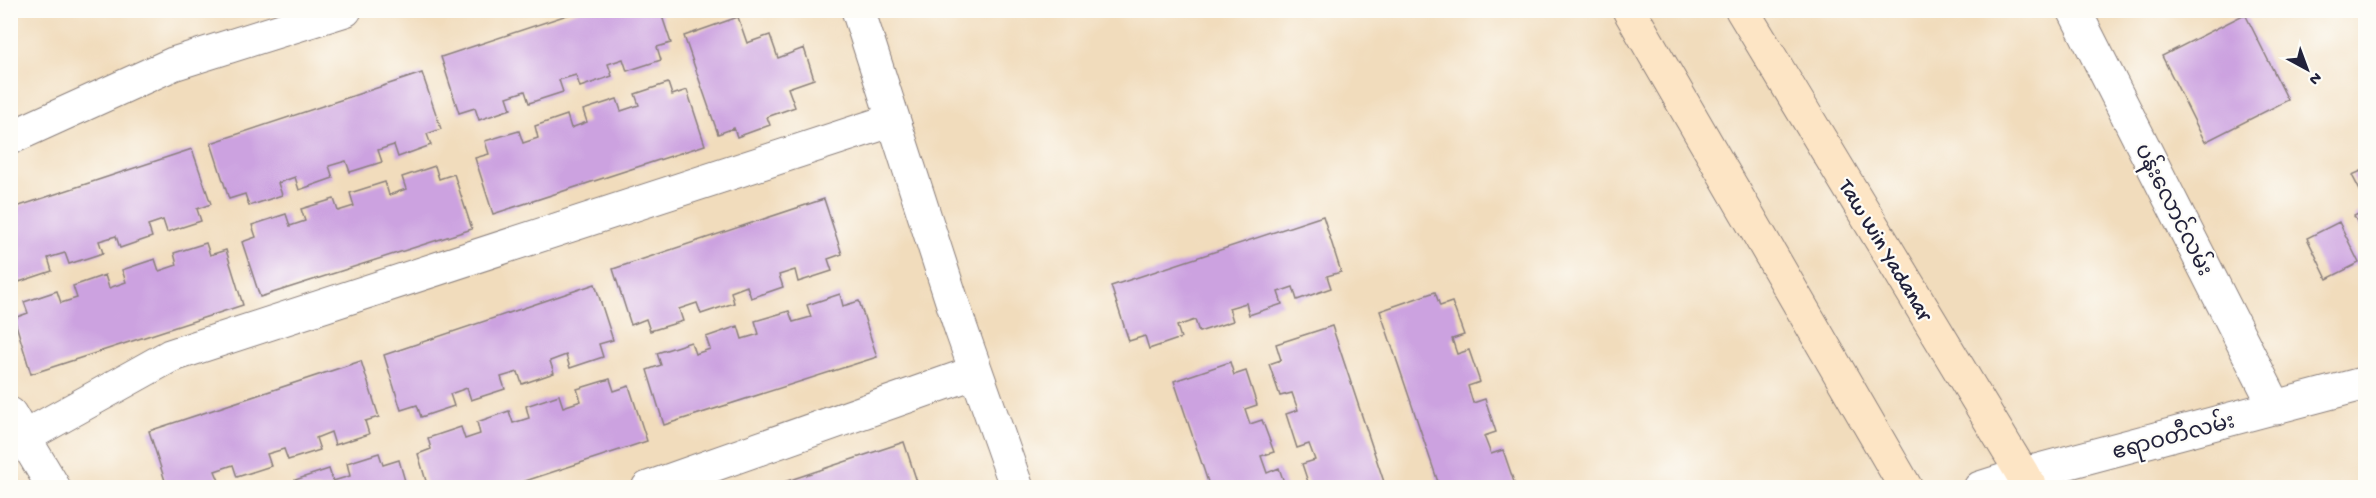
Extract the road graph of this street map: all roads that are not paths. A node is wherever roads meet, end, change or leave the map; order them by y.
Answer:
1 (345, 10) edge
2 (858, 10) edge
3 (1629, 10) edge
4 (1742, 10) edge
5 (2074, 10) edge
6 (893, 120) junction
7 (10, 138) edge
8 (976, 372) junction
9 (2366, 383) edge
10 (2276, 408) junction
11 (15, 432) edge
12 (2028, 481) edge
13 (54, 488) edge
14 (648, 488) edge
15 (1017, 488) edge
16 (1906, 488) edge
17 (1980, 488) edge

1 - 7 street
2 - 6 street
3 - 16 main road
4 - 12 main road, Taw Win Yadanar
5 - 10 street, ပန်းလောင်လမ်း
6 - 8 street
6 - 11 street
8 - 14 street
8 - 15 street
9 - 10 street, ဧရာဝတီလမ်း
10 - 12 street, ဧရာဝတီလမ်း
11 - 13 street
12 - 17 street, ဧရာဝတီလမ်း

